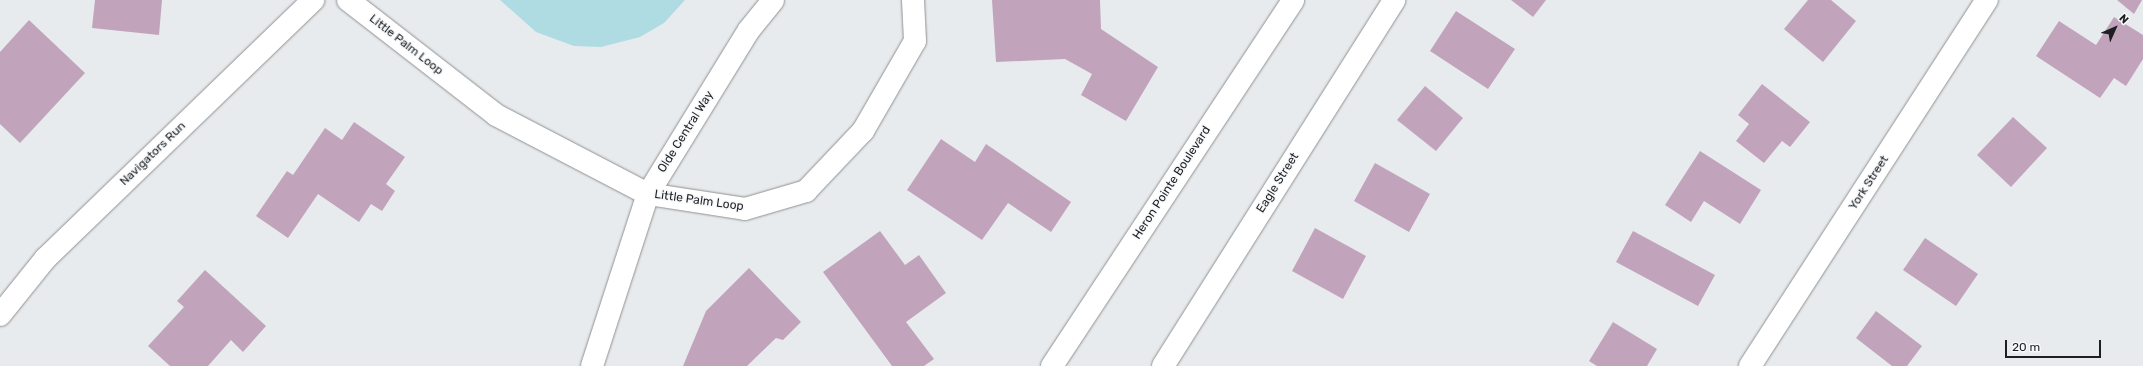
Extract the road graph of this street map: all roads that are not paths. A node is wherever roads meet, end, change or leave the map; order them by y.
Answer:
1 (313, 0) edge
2 (348, 0) edge
3 (773, 0) edge
4 (913, 0) edge
5 (1293, 0) edge
6 (1394, 0) edge
7 (1987, 0) edge
8 (648, 194) junction
9 (0, 315) edge
10 (592, 366) edge
11 (1052, 366) edge
12 (1163, 366) edge
13 (1750, 366) edge

1 - 9 street, Navigators Run
2 - 8 street, Little Palm Loop
3 - 8 street, Olde Central Way
4 - 8 street, Little Palm Loop
5 - 11 street, Heron Pointe Boulevard
6 - 12 street, Eagle Street
7 - 13 street, York Street
8 - 10 street, Olde Central Way

